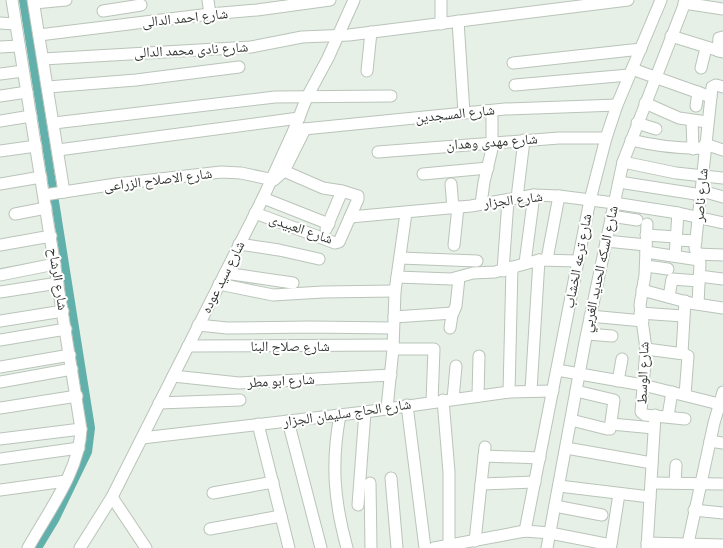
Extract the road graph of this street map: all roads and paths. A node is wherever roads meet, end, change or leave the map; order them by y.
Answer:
1 (12, 0) edge
2 (66, 0) edge
3 (208, 0) edge
4 (330, 0) edge
5 (354, 0) edge
6 (441, 0) edge
7 (628, 0) edge
8 (661, 0) edge
9 (33, 2) edge
10 (685, 2) edge
11 (102, 5) edge
12 (141, 5) dead end
13 (723, 9) edge
14 (210, 14) junction
15 (458, 21) junction
16 (0, 23) edge
17 (15, 24) junction
18 (441, 24) junction
19 (104, 27) junction
20 (372, 32) junction
21 (39, 34) junction
22 (337, 34) junction
23 (671, 36) junction
24 (723, 37) edge
25 (19, 46) junction
26 (0, 47) edge
27 (706, 48) junction
28 (641, 49) junction
29 (720, 52) edge
30 (43, 59) junction
31 (513, 63) dead end
32 (239, 68) dead end
33 (701, 68) dead end
34 (23, 71) junction
35 (367, 71) dead end
36 (630, 72) junction
37 (0, 74) edge
38 (655, 77) junction
39 (515, 85) dead end
40 (48, 87) junction
41 (715, 90) edge
42 (27, 92) junction
43 (698, 92) junction
44 (0, 96) edge
45 (392, 96) dead end
46 (307, 97) junction
47 (645, 103) junction
48 (617, 105) junction
49 (696, 106) dead end
50 (492, 111) junction
51 (464, 113) junction
52 (31, 116) junction
53 (299, 118) junction
54 (0, 121) edge
55 (692, 121) junction
56 (707, 122) junction
57 (54, 123) junction
58 (637, 123) junction
59 (656, 129) dead end
60 (300, 130) junction
61 (606, 138) junction
62 (524, 140) junction
63 (631, 140) junction
64 (492, 142) junction
65 (36, 146) junction
66 (705, 146) junction
67 (693, 149) junction
68 (58, 150) junction
69 (723, 150) edge
70 (0, 151) edge
71 (378, 152) dead end
72 (623, 162) junction
73 (488, 168) junction
74 (284, 171) junction
75 (422, 174) dead end
76 (703, 176) junction
77 (41, 177) junction
78 (723, 178) edge
79 (271, 180) junction
80 (619, 182) junction
81 (0, 184) edge
82 (451, 184) dead end
83 (342, 191) junction
84 (64, 192) junction
85 (702, 193) junction
86 (44, 195) junction
87 (534, 195) junction
88 (559, 196) junction
89 (723, 197) edge
90 (263, 198) junction
91 (512, 199) junction
92 (590, 200) junction
93 (614, 203) junction
94 (481, 204) junction
95 (455, 207) junction
96 (46, 208) junction
97 (255, 213) junction
98 (406, 213) junction
99 (678, 213) junction
100 (15, 214) dead end
101 (611, 216) junction
102 (350, 217) junction
103 (699, 218) junction
104 (723, 223) edge
105 (329, 224) junction
106 (51, 236) junction
107 (322, 238) junction
108 (676, 239) junction
109 (606, 241) junction
110 (696, 242) junction
111 (240, 244) junction
112 (646, 244) junction
113 (0, 245) edge
114 (454, 245) dead end
115 (723, 255) edge
116 (675, 256) junction
117 (697, 257) junction
118 (400, 258) junction
119 (319, 259) dead end
120 (543, 260) junction
121 (477, 261) dead end
122 (578, 261) junction
123 (525, 263) junction
124 (55, 264) junction
125 (646, 266) junction
126 (507, 269) junction
127 (668, 269) dead end
128 (225, 273) junction
129 (0, 275) edge
130 (397, 277) junction
131 (459, 278) junction
132 (699, 279) junction
133 (723, 279) edge
134 (58, 283) junction
135 (293, 283) dead end
136 (219, 284) junction
137 (642, 290) junction
138 (395, 291) junction
139 (0, 292) edge
140 (669, 297) junction
141 (685, 301) junction
142 (698, 304) junction
143 (723, 308) edge
144 (63, 311) junction
145 (453, 313) junction
146 (590, 316) junction
147 (683, 316) junction
148 (394, 317) junction
149 (642, 317) junction
150 (0, 321) edge
151 (198, 325) junction
152 (393, 328) junction
153 (450, 328) dead end
154 (66, 329) junction
155 (587, 334) junction
156 (612, 336) dead end
157 (0, 340) edge
158 (188, 346) junction
159 (393, 347) junction
160 (646, 350) junction
161 (682, 353) junction
162 (70, 355) junction
163 (479, 356) dead end
164 (622, 359) dead end
165 (456, 366) dead end
166 (0, 367) edge
167 (72, 369) junction
168 (557, 370) junction
169 (580, 374) junction
170 (391, 375) junction
171 (173, 376) junction
172 (618, 381) junction
173 (0, 382) edge
174 (642, 385) junction
175 (531, 390) junction
176 (553, 391) junction
177 (576, 391) junction
178 (509, 392) junction
179 (672, 392) junction
180 (685, 395) junction
181 (77, 396) junction
182 (478, 396) junction
183 (722, 397) edge
184 (240, 400) dead end
185 (448, 400) junction
186 (432, 402) junction
187 (159, 403) junction
188 (407, 405) junction
189 (0, 408) edge
190 (387, 408) junction
191 (366, 412) junction
192 (340, 415) junction
193 (655, 415) junction
194 (668, 416) junction
195 (685, 419) dead end
196 (571, 420) junction
197 (288, 421) junction
198 (258, 424) junction
199 (611, 424) junction
200 (654, 428) junction
201 (81, 429) junction
202 (142, 438) junction
203 (0, 439) edge
204 (710, 441) junction
205 (723, 443) edge
206 (80, 448) junction
207 (566, 448) junction
208 (540, 458) junction
209 (0, 459) edge
210 (652, 463) junction
211 (676, 465) dead end
212 (391, 478) dead end
213 (66, 481) junction
214 (273, 482) junction
215 (535, 482) junction
216 (370, 483) dead end
217 (651, 483) junction
218 (675, 483) junction
219 (702, 483) junction
220 (481, 484) junction
221 (723, 484) edge
222 (559, 486) junction
223 (0, 490) edge
224 (213, 493) dead end
225 (619, 494) junction
226 (112, 497) junction
227 (650, 498) junction
228 (358, 505) dead end
229 (555, 506) junction
230 (694, 510) junction
231 (723, 513) edge
232 (602, 515) dead end
233 (281, 516) junction
234 (210, 529) dead end
235 (525, 531) junction
236 (550, 533) junction
237 (475, 541) junction
238 (449, 545) junction
239 (647, 545) edge
240 (723, 545) edge
241 (687, 546) edge
242 (28, 548) edge
243 (80, 548) edge
244 (146, 548) edge
245 (289, 548) edge
246 (321, 548) edge
247 (347, 548) edge
248 (371, 548) edge
249 (397, 548) edge
250 (425, 548) edge
251 (434, 548) edge
252 (547, 548) edge

1 - 17 street, شارع الرشاح
2 - 9 street
3 - 14 street
4 - 14 street, شارع احمد الدالى
5 - 22 street, شارع سيد عوده
6 - 18 street
7 - 15 street, شارع نادى محمد الدالى
8 - 28 street, شارع ترعه الخشاب
9 - 21 street
10 - 13 street
10 - 23 street, شارع السكه الحديد الغربي
11 - 12 street
11 - 19 street
14 - 19 street, شارع احمد الدالى
15 - 18 street, شارع نادى محمد الدالى
15 - 51 street
16 - 17 street
17 - 25 street, شارع الرشاح
18 - 20 street, شارع نادى محمد الدالى
19 - 21 street, شارع احمد الدالى
20 - 22 street, شارع نادى محمد الدالى
20 - 35 street
21 - 30 street
22 - 30 street, شارع نادى محمد الدالى
22 - 46 street, شارع سيد عوده
23 - 27 street
23 - 38 street, شارع السكه الحديد الغربي
24 - 29 street
25 - 26 street
25 - 34 street, شارع الرشاح
27 - 29 street
27 - 33 street
28 - 31 street
28 - 36 street, شارع ترعه الخشاب
30 - 40 street
32 - 40 street
34 - 37 street
34 - 42 street, شارع الرشاح
36 - 38 street
36 - 39 street
36 - 48 street, شارع ترعه الخشاب
38 - 43 street
38 - 47 street, شارع السكه الحديد الغربي
40 - 57 street
41 - 43 street
41 - 56 street, شارع ناصر
42 - 44 street
42 - 52 street, شارع الرشاح
43 - 49 street
45 - 46 street
46 - 53 street, شارع سيد عوده
46 - 57 street
47 - 55 street
47 - 58 street, شارع السكه الحديد الغربي
48 - 50 street, شارع المسجدين
48 - 61 street, شارع ترعه الخشاب
50 - 51 street, شارع المسجدين
50 - 64 street
51 - 60 street, شارع المسجدين
52 - 54 street
52 - 65 street, شارع الرشاح
53 - 60 street, شارع سيد عوده
53 - 68 street
55 - 56 street
55 - 67 street
56 - 66 street, شارع ناصر
57 - 68 street
58 - 59 street
58 - 63 street, شارع السكه الحديد الغربي
60 - 74 street
60 - 79 street, شارع سيد عوده
61 - 62 street, شارع مهدى وهدان
61 - 92 street, شارع ترعه الخشاب
62 - 64 street, شارع مهدى وهدان
62 - 91 street
63 - 67 street
63 - 72 street, شارع السكه الحديد الغربي
64 - 71 street, شارع مهدى وهدان
64 - 73 street
65 - 70 street
65 - 77 street, شارع الرشاح
66 - 67 street
66 - 69 street
66 - 76 street, شارع ناصر
68 - 84 street
72 - 76 street
72 - 80 street, شارع السكه الحديد الغربي
73 - 75 street
73 - 94 street
74 - 79 street
74 - 83 street, شارع العبيدى
76 - 78 street
76 - 85 street, شارع ناصر
77 - 81 street
77 - 86 street, شارع الرشاح
79 - 84 street, شارع الاصلاح الزراعى
79 - 90 street, شارع سيد عوده
80 - 85 street
80 - 93 street, شارع السكه الحديد الغربي
82 - 95 street
83 - 102 street, شارع العبيدى
83 - 105 street
84 - 86 street, شارع الاصلاح الزراعى
85 - 89 street
85 - 103 street, شارع ناصر
86 - 96 street, شارع الرشاح
87 - 88 street, شارع الجزار
87 - 91 street, شارع الجزار
87 - 123 street
88 - 92 street, شارع الجزار
88 - 120 street
90 - 97 street, شارع سيد عوده
90 - 105 street
91 - 94 street, شارع الجزار
91 - 126 street
92 - 93 street, شارع الجزار
92 - 122 street, شارع ترعه الخشاب
93 - 99 street, شارع الجزار
93 - 101 street, شارع السكه الحديد الغربي
94 - 95 street, شارع الجزار
95 - 98 street, شارع الجزار
95 - 114 street
96 - 100 street
96 - 106 street, شارع الرشاح
97 - 107 street, شارع العبيدى
97 - 111 street, شارع سيد عوده
98 - 102 street, شارع الجزار
98 - 118 street
99 - 103 street, شارع الجزار
99 - 108 street
101 - 109 street, شارع السكه الحديد الغربي
101 - 112 street, شارع الوسط
102 - 107 street, شارع العبيدى
103 - 104 street, شارع الجزار
103 - 110 street, شارع ناصر
105 - 107 street
106 - 113 street
106 - 124 street, شارع الرشاح
108 - 110 street
108 - 112 street
108 - 116 street
109 - 112 street
109 - 146 street, شارع السكه الحديد الغربي
110 - 117 street, شارع ناصر
111 - 119 street
111 - 128 street, شارع سيد عوده
112 - 116 street
112 - 125 street, شارع الوسط
115 - 117 street
116 - 117 street
117 - 132 street, شارع ناصر
118 - 121 street
118 - 130 street
120 - 122 street
120 - 123 street
120 - 175 street
122 - 168 street, شارع ترعه الخشاب
123 - 126 street
124 - 129 street
124 - 134 street, شارع الرشاح
125 - 127 street
125 - 137 street, شارع الوسط
126 - 131 street
126 - 178 street
128 - 135 street
128 - 136 street, شارع سيد عوده
130 - 131 street
130 - 138 street
131 - 145 street
132 - 133 street
132 - 140 street
132 - 142 street, شارع ناصر
134 - 139 street
134 - 144 street, شارع الرشاح
136 - 138 street
136 - 151 street, شارع سيد عوده
137 - 140 street
137 - 149 street, شارع الوسط
138 - 148 street
140 - 141 street
141 - 142 street
141 - 147 street
142 - 143 street
144 - 150 street
144 - 154 street, شارع الرشاح
145 - 148 street
145 - 153 street
146 - 149 street
146 - 155 street, شارع السكه الحديد الغربي
147 - 149 street
147 - 161 street
148 - 152 street
149 - 160 street, شارع الوسط
151 - 152 street
151 - 158 street, شارع سيد عوده
152 - 159 street
154 - 157 street
154 - 162 street, شارع الرشاح
155 - 156 street
155 - 169 street, شارع السكه الحديد الغربي
158 - 159 street, شارع صلاح البنا
158 - 171 street, شارع سيد عوده
159 - 170 street
159 - 186 street, شارع صلاح البنا
160 - 161 street
160 - 174 street, شارع الوسط
161 - 180 street
162 - 166 street
162 - 167 street, شارع الرشاح
163 - 182 street
164 - 172 street
165 - 185 street
167 - 173 street
167 - 181 street, شارع الرشاح
168 - 169 street
168 - 176 street, شارع ترعه الخشاب
169 - 172 street
169 - 177 street, شارع السكه الحديد الغربي
170 - 171 street, شارع ابو مطر
170 - 190 street
171 - 187 street, شارع سيد عوده
172 - 174 street
174 - 179 street
174 - 193 street, شارع الوسط
175 - 176 street, شارع الحاج سليمان الجزار
175 - 178 street, شارع الحاج سليمان الجزار
176 - 208 street, شارع ترعه الخشاب
177 - 196 street, شارع السكه الحديد الغربي
177 - 199 street
178 - 182 street, شارع الحاج سليمان الجزار
179 - 180 street
179 - 194 street
180 - 183 street
181 - 189 street
181 - 201 street, شارع الرشاح
182 - 185 street, شارع الحاج سليمان الجزار
183 - 204 street
184 - 187 street
185 - 186 street, شارع الحاج سليمان الجزار
185 - 238 street
186 - 188 street, شارع الحاج سليمان الجزار
187 - 202 street, شارع سيد عوده
188 - 190 street, شارع الحاج سليمان الجزار
188 - 250 street
190 - 191 street, شارع الحاج سليمان الجزار
191 - 192 street, شارع الحاج سليمان الجزار
191 - 228 street
192 - 197 street, شارع الحاج سليمان الجزار
192 - 247 street
193 - 194 street, شارع الوسط
193 - 200 street, شارع الوسط
194 - 195 street, شارع الوسط
196 - 199 street
196 - 207 street, شارع السكه الحديد الغربي
197 - 198 street, شارع الحاج سليمان الجزار
197 - 246 street
198 - 202 street, شارع الحاج سليمان الجزار
198 - 214 street
199 - 200 street
200 - 210 street, شارع الوسط
201 - 203 street
201 - 206 street, شارع الرشاح
202 - 226 street, شارع سيد عوده
204 - 205 street
204 - 219 street
206 - 209 street
206 - 213 street, شارع الرشاح
207 - 210 street
207 - 222 street, شارع السكه الحديد الغربي
208 - 215 street, شارع ترعه الخشاب
208 - 220 street
210 - 217 street, شارع الوسط
211 - 218 street
212 - 249 street
213 - 223 street
213 - 242 street, شارع الرشاح
214 - 224 street
214 - 233 street
215 - 220 street
215 - 235 street, شارع ترعه الخشاب
216 - 248 street
217 - 218 street
217 - 227 street, شارع الوسط
218 - 219 street
219 - 221 street
219 - 230 street
220 - 237 street
222 - 225 street
222 - 229 street, شارع السكه الحديد الغربي
225 - 227 street
225 - 236 street
226 - 243 street, شارع سيد عوده
226 - 244 street
227 - 239 street, شارع الوسط
229 - 232 street
229 - 236 street, شارع السكه الحديد الغربي
230 - 231 street
230 - 241 street
233 - 234 street
233 - 245 street
235 - 236 street
235 - 237 street
236 - 252 street, شارع السكه الحديد الغربي
237 - 238 street
238 - 251 street
239 - 241 street
240 - 241 street

